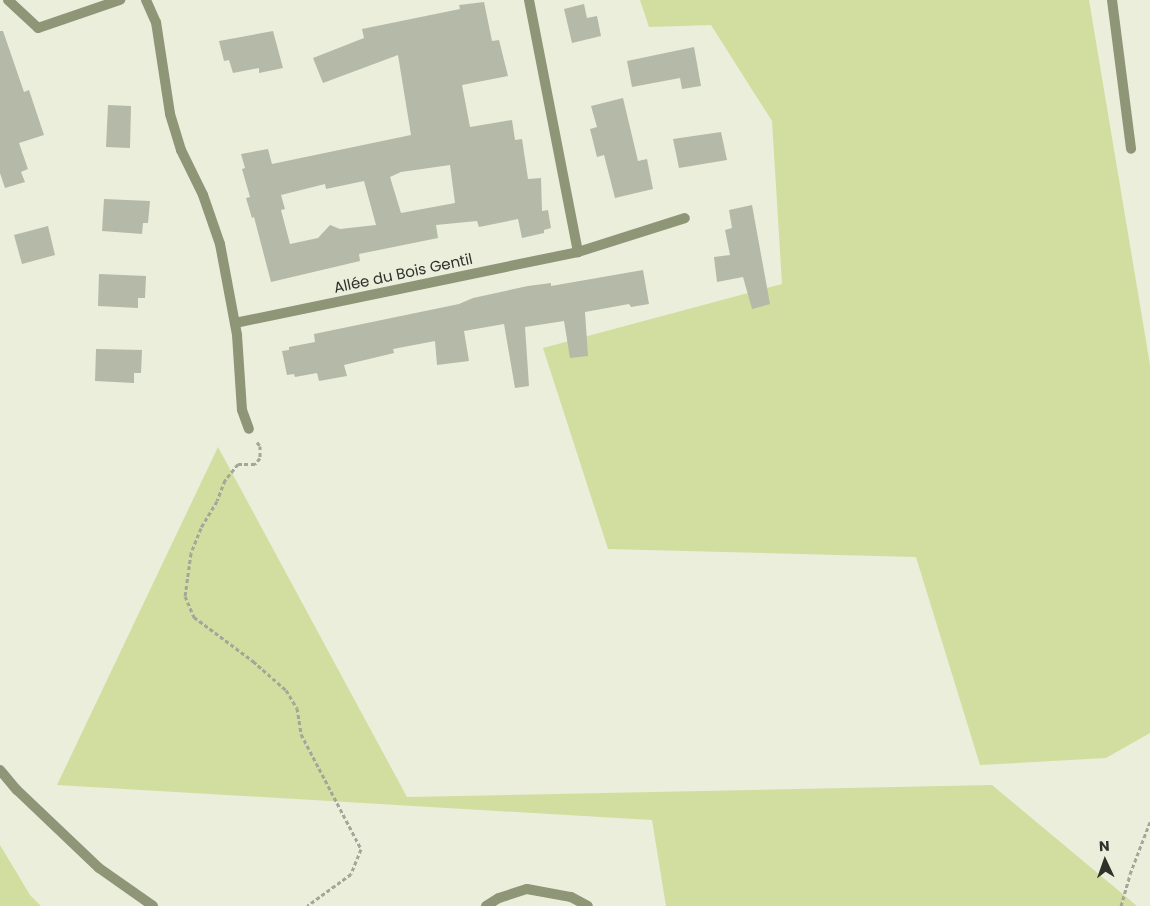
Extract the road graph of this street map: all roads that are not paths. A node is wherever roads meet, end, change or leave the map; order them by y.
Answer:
1 (120, 0) edge
2 (146, 0) edge
3 (530, 0) edge
4 (1112, 0) edge
5 (14, 2) edge
6 (1131, 150) dead end
7 (685, 218) dead end
8 (578, 252) junction
9 (235, 323) junction
10 (249, 429) road end
11 (0, 770) edge
12 (153, 906) edge
13 (486, 906) edge
14 (588, 906) edge

1 - 5 street
2 - 9 street
3 - 8 street
4 - 6 street
7 - 8 street, Allée du Bois Gentil
8 - 9 street, Allée du Bois Gentil
9 - 10 street
11 - 12 street
13 - 14 street

